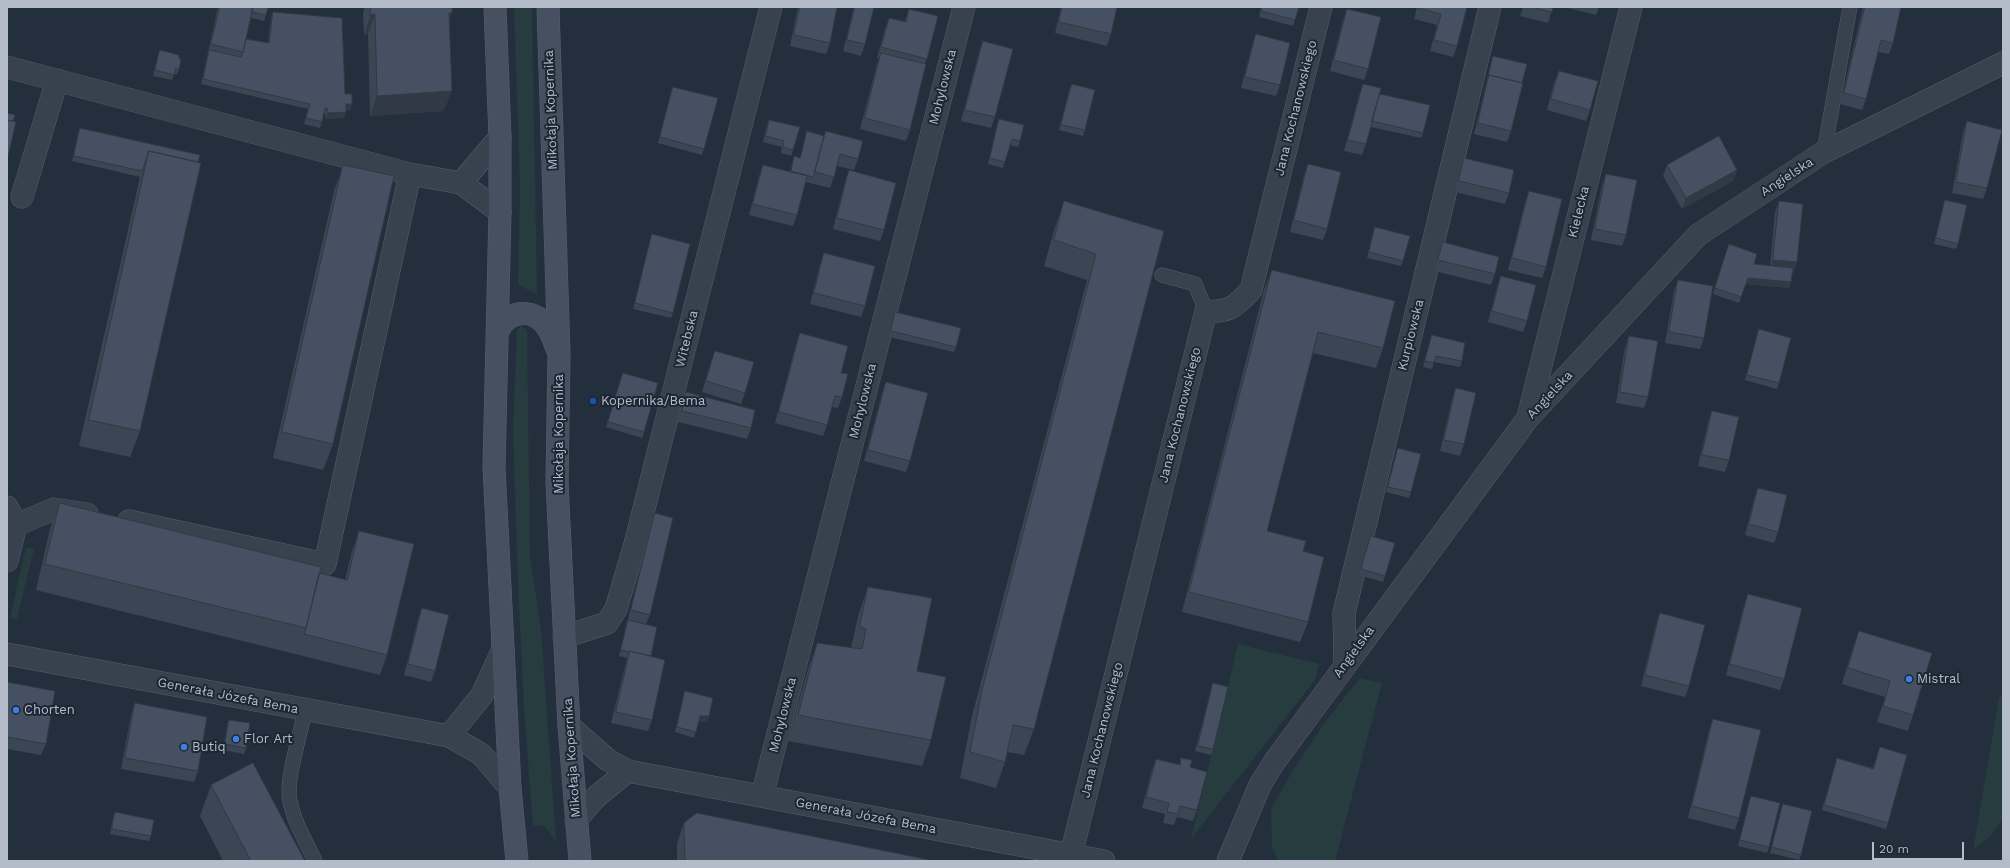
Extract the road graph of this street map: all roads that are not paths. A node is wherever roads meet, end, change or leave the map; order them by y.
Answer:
1 (495, 7) edge
2 (548, 7) edge
3 (771, 7) edge
4 (964, 7) edge
5 (1321, 7) edge
6 (1490, 7) edge
7 (1631, 7) edge
8 (1850, 7) edge
9 (2003, 63) edge
10 (7, 67) edge
11 (57, 80) junction
12 (500, 137) junction
13 (1824, 152) junction
14 (410, 174) junction
15 (461, 183) junction
16 (22, 197) dead end
17 (500, 212) junction
18 (1162, 275) edge
19 (1206, 311) junction
20 (496, 334) junction
21 (559, 354) junction
22 (1528, 418) junction
23 (12, 516) edge
24 (7, 561) edge
25 (564, 637) junction
26 (503, 649) junction
27 (7, 654) edge
28 (1345, 664) junction
29 (305, 710) junction
30 (569, 726) junction
31 (449, 736) junction
32 (628, 771) junction
33 (510, 788) junction
34 (762, 796) junction
35 (576, 820) junction
36 (1071, 854) junction
37 (315, 861) edge
38 (517, 861) edge
39 (580, 861) edge
40 (1104, 861) edge
41 (1228, 861) edge

1 - 12 main road
2 - 21 main road, Mikołaja Kopernika
3 - 25 street, Witebska
4 - 34 street, Mohylowska
5 - 19 street, Jana Kochanowskiego
6 - 28 street, Kurpiowska
7 - 22 street, Kielecka
8 - 13 lane
9 - 13 street, Angielska
10 - 11 street
11 - 14 street
11 - 16 street
12 - 15 street
12 - 17 main road
13 - 22 street, Angielska
14 - 15 street
14 - 23 street
15 - 17 street
17 - 20 main road
18 - 19 lane
19 - 36 street, Jana Kochanowskiego
20 - 21 main road
20 - 26 main road
21 - 25 main road, Mikołaja Kopernika
22 - 28 street, Angielska
23 - 24 street
25 - 30 main road, Mikołaja Kopernika
26 - 31 street
26 - 33 main road
27 - 29 street, Generała Józefa Bema
28 - 41 street, Angielska
29 - 31 street, Generała Józefa Bema
29 - 37 lane
30 - 32 street, Generała Józefa Bema
30 - 35 main road, Mikołaja Kopernika
31 - 33 street, Generała Józefa Bema
32 - 34 street, Generała Józefa Bema
32 - 35 street
33 - 38 main road
34 - 36 street, Generała Józefa Bema
35 - 39 main road, Mikołaja Kopernika
36 - 40 street, Generała Józefa Bema

